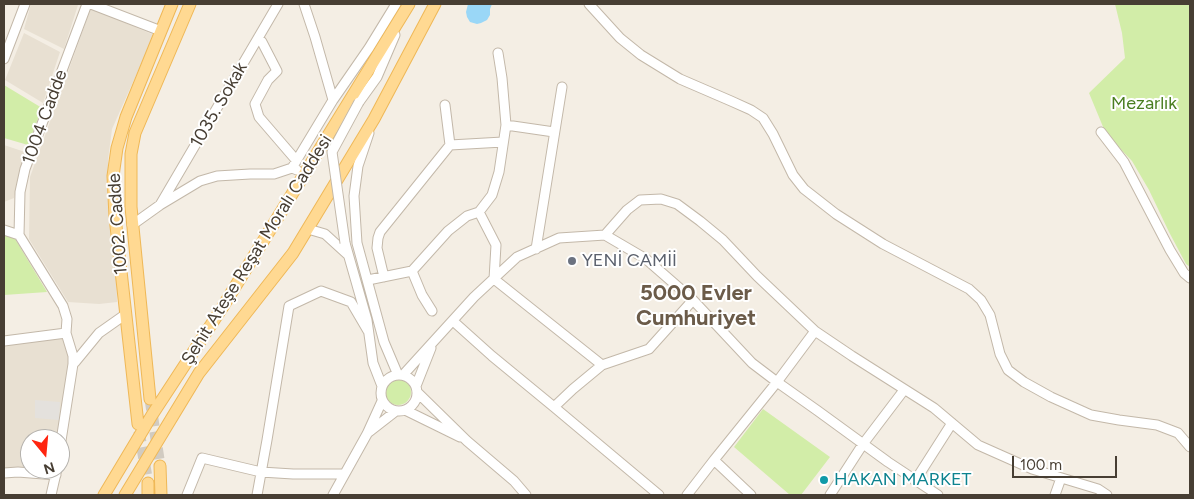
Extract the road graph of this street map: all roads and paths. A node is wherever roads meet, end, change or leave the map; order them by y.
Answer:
1 (25, 4) edge
2 (87, 4) edge
3 (91, 4) edge
4 (172, 4) edge
5 (190, 4) edge
6 (278, 4) edge
7 (304, 4) edge
8 (396, 4) edge
9 (409, 4) edge
10 (435, 4) edge
11 (589, 4) edge
12 (402, 16) junction
13 (161, 31) junction
14 (176, 37) junction
15 (258, 38) junction
16 (498, 53) dead end
17 (4, 59) edge
18 (562, 87) dead end
19 (333, 100) junction
20 (445, 105) dead end
21 (374, 119) junction
22 (506, 125) junction
23 (554, 132) junction
24 (1101, 132) dead end
25 (503, 142) junction
26 (450, 145) junction
27 (294, 164) junction
28 (305, 173) junction
29 (160, 206) junction
30 (479, 212) junction
31 (132, 225) junction
32 (116, 227) junction
33 (308, 229) junction
34 (4, 230) edge
35 (19, 235) junction
36 (605, 235) junction
37 (536, 249) junction
38 (349, 256) junction
39 (412, 271) junction
40 (384, 277) junction
41 (1190, 278) edge
42 (494, 279) junction
43 (368, 280) junction
44 (693, 300) junction
45 (432, 311) dead end
46 (141, 312) junction
47 (126, 314) junction
48 (453, 321) junction
49 (368, 331) junction
50 (815, 331) junction
51 (66, 333) junction
52 (4, 341) edge
53 (433, 343) junction
54 (73, 364) junction
55 (602, 366) junction
56 (400, 375) junction
57 (776, 382) junction
58 (382, 386) junction
59 (416, 389) junction
60 (904, 390) junction
61 (150, 399) tunnel mouth
62 (382, 401) junction
63 (554, 407) junction
64 (401, 411) junction
65 (952, 423) junction
66 (138, 424) tunnel mouth
67 (63, 429) edge
68 (367, 434) junction
69 (467, 440) junction
70 (863, 444) junction
71 (1190, 447) edge
72 (714, 460) junction
73 (160, 466) tunnel mouth
74 (20, 472) edge
75 (261, 472) junction
76 (4, 473) edge
77 (344, 474) junction
78 (1061, 478) junction
79 (54, 479) edge
80 (916, 481) junction
81 (148, 483) tunnel mouth
82 (51, 495) edge
83 (104, 495) edge
84 (125, 495) edge
85 (148, 495) edge
86 (161, 495) edge
87 (187, 495) edge
88 (257, 495) edge
89 (332, 495) edge
90 (526, 495) edge
91 (659, 495) edge
92 (687, 495) edge
93 (751, 495) edge
94 (830, 495) edge
95 (938, 495) edge
96 (1055, 495) edge
97 (1107, 495) edge

1 - 17 street
2 - 35 street, 1004 Cadde
3 - 13 street
4 - 13 main road, 1002. Cadde
5 - 14 main road, 1002. Cadde
6 - 15 street, 1035. Sokak
7 - 19 street
8 - 19 street
9 - 12 main road, Şehit Ateşe Reşat Moralı Caddesi
10 - 21 main road
11 - 71 street
12 - 28 main road, Şehit Ateşe Reşat Moralı Caddesi
12 - 38 street, bridge
13 - 14 main road
13 - 32 main road, 1002. Cadde
14 - 31 main road, 1002. Cadde
15 - 27 street
15 - 29 street, 1035. Sokak
16 - 22 street
18 - 23 street
19 - 27 street
20 - 26 street
21 - 33 main road
21 - 43 street
22 - 23 street
22 - 25 street
23 - 37 street
24 - 41 street
25 - 26 street
25 - 30 street
26 - 40 street
27 - 28 street
27 - 29 street
28 - 83 main road, Şehit Ateşe Reşat Moralı Caddesi
29 - 31 street
30 - 39 street
30 - 42 street
31 - 32 main road
31 - 46 main road, 1002. Cadde
32 - 47 main road, 1002. Cadde
33 - 38 street
33 - 84 main road
34 - 35 street
35 - 51 street
36 - 37 street
36 - 44 street
36 - 50 street
37 - 42 street
38 - 49 street
39 - 40 street
39 - 45 street
40 - 43 street
42 - 48 street
42 - 55 street
43 - 56 street
44 - 55 street
44 - 57 street
46 - 47 main road
46 - 61 main road, 1002. Cadde
47 - 54 street
47 - 66 main road, 1002. Cadde
48 - 53 street
48 - 63 street
49 - 58 street
49 - 75 street
50 - 57 street
50 - 60 street
51 - 52 street
51 - 54 street
53 - 56 street
53 - 59 street
54 - 67 street
55 - 63 street
56 - 58 street
56 - 59 street
57 - 70 street
57 - 72 street
58 - 62 street
59 - 64 street
59 - 69 street
60 - 65 street
60 - 70 street
62 - 64 street
62 - 68 street
63 - 91 street
64 - 68 street
64 - 69 street
65 - 78 street
65 - 80 street
68 - 77 street
69 - 90 street
70 - 80 street
70 - 94 street
72 - 92 street
72 - 93 street
73 - 86 main road
74 - 76 street
75 - 77 street
75 - 87 street
75 - 88 street
77 - 89 street
78 - 96 street
78 - 97 street
79 - 82 street
80 - 95 street
81 - 85 main road

